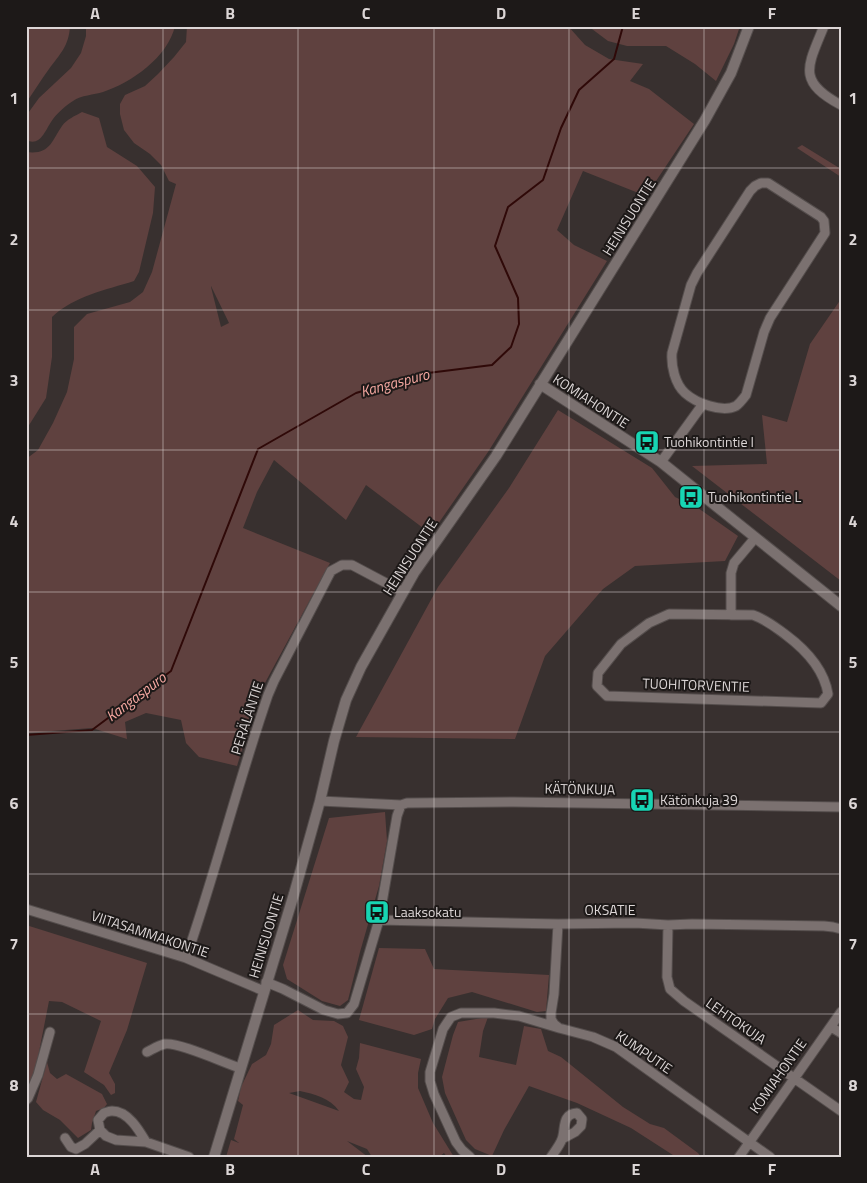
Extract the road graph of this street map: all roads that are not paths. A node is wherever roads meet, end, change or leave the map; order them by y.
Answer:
1 (749, 26) edge
2 (824, 26) edge
3 (841, 105) edge
4 (540, 384) junction
5 (703, 404) junction
6 (661, 462) junction
7 (755, 538) junction
8 (403, 592) junction
9 (841, 606) edge
10 (731, 615) junction
11 (320, 802) junction
12 (401, 805) junction
13 (841, 807) edge
14 (26, 909) edge
15 (379, 920) junction
16 (558, 924) junction
17 (668, 926) junction
18 (841, 929) edge
19 (186, 958) junction
20 (265, 987) junction
21 (841, 1012) edge
22 (831, 1027) junction
23 (559, 1028) junction
24 (50, 1032) dead end
25 (841, 1033) edge
26 (147, 1052) dead end
27 (240, 1068) junction
28 (794, 1078) junction
29 (26, 1100) edge
30 (841, 1111) edge
31 (100, 1130) junction
32 (65, 1138) dead end
33 (562, 1139) dead end
34 (146, 1142) junction
35 (749, 1142) junction
36 (189, 1157) edge
37 (214, 1157) edge
38 (470, 1157) edge
39 (551, 1157) edge
40 (739, 1157) edge
41 (770, 1157) edge

1 - 4 street, HEINISUONTIE
2 - 3 street
4 - 6 street, KOMIAHONTIE
4 - 8 street, HEINISUONTIE
5 - 5 street
5 - 6 street
6 - 7 street, KOMIAHONTIE
7 - 9 street, KOMIAHONTIE
7 - 10 street
8 - 11 street, HEINISUONTIE
8 - 19 street, PERÄLÄNTIE
10 - 10 street, TUOHITORVENTIE
11 - 12 street, KÄTÖNKUJA
11 - 20 street, HEINISUONTIE
12 - 13 street, KÄTÖNKUJA
12 - 15 street
14 - 19 street, VIITASAMMAKONTIE
15 - 16 street, OKSATIE
15 - 20 street
16 - 17 street, OKSATIE
16 - 23 street
17 - 18 street, OKSATIE
17 - 28 street, LEHTOKUJA
19 - 20 street, VIITASAMMAKONTIE
20 - 27 street, HEINISUONTIE
21 - 22 street, KOMIAHONTIE
22 - 25 street
22 - 28 street, KOMIAHONTIE
23 - 35 street, KUMPUTIE
23 - 38 street, KUMPUTIE
24 - 29 street
26 - 27 street
27 - 37 street, HEINISUONTIE
28 - 30 street, LEHTOKUJA
28 - 35 street, KOMIAHONTIE
31 - 32 street
31 - 34 street
31 - 34 street
33 - 39 street
34 - 36 street
35 - 40 street, KOMIAHONTIE
35 - 41 street, KUMPUTIE

